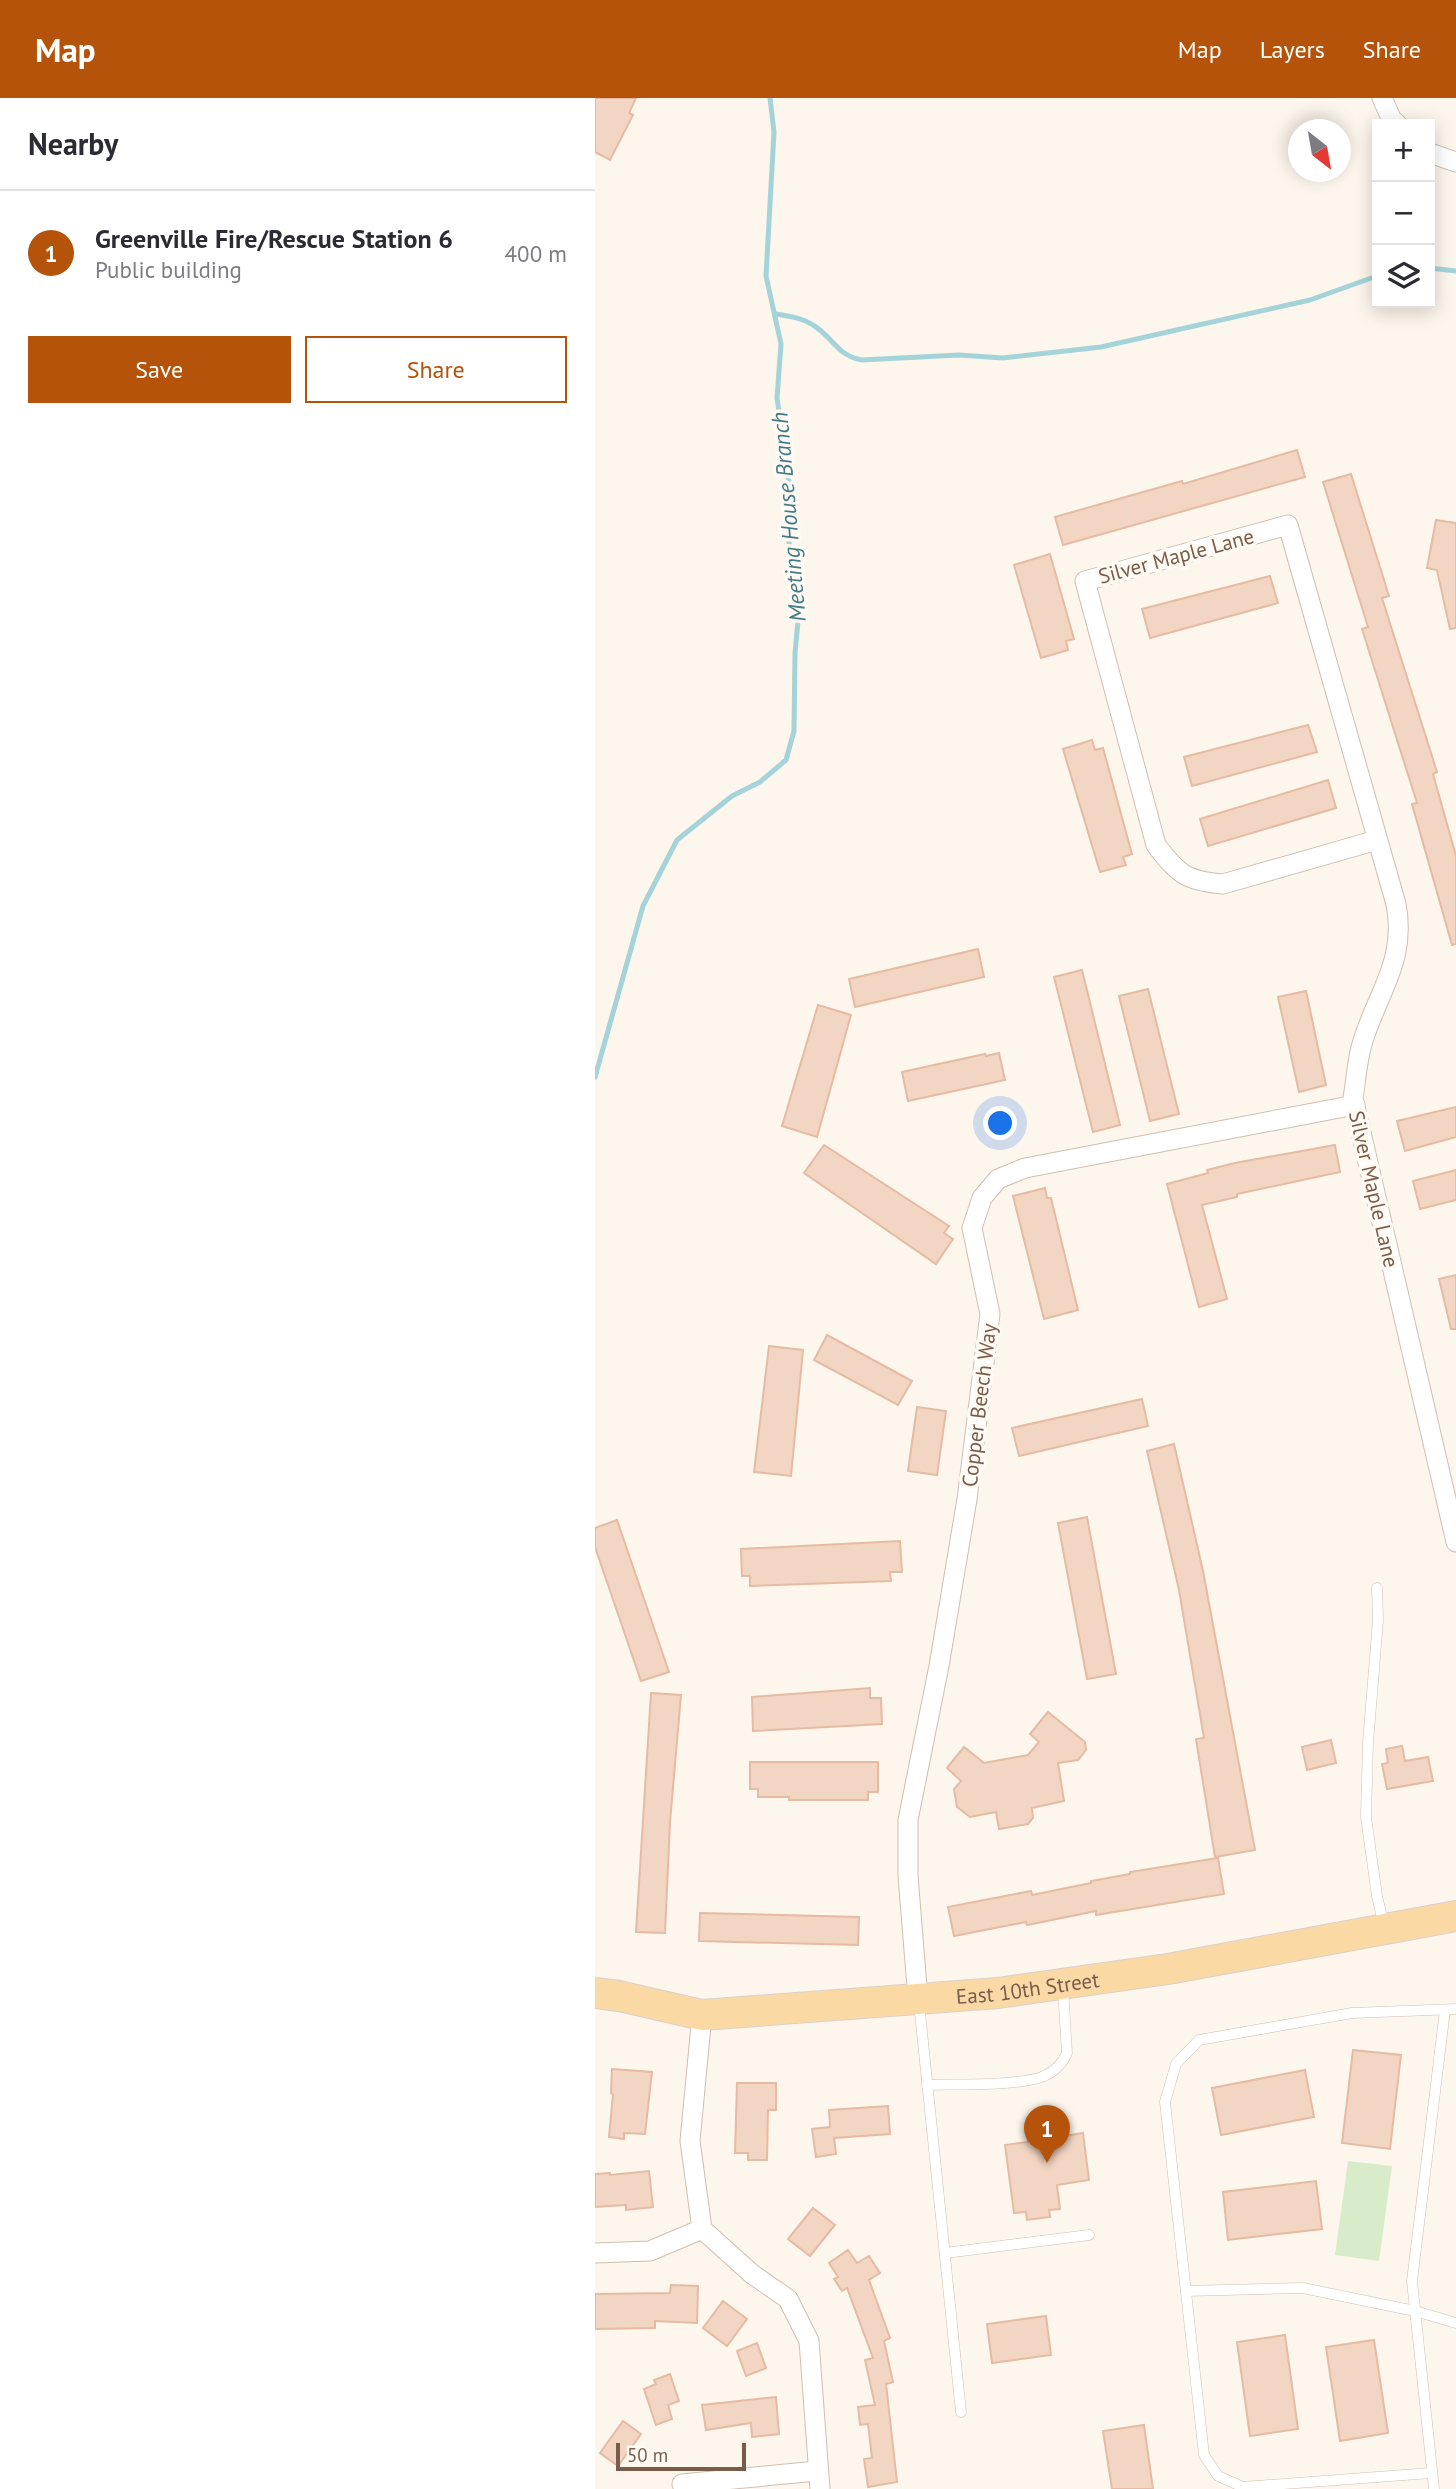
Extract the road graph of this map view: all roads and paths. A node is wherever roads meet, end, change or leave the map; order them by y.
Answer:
1 (1382, 98) edge
2 (1392, 119) edge
3 (1435, 155) edge
4 (1456, 162) edge
5 (1377, 840) junction
6 (1355, 1105) junction
7 (1456, 1542) edge
8 (1377, 1588) dead end
9 (1456, 1916) edge
10 (1385, 1930) junction
11 (1062, 1984) junction
12 (595, 1993) edge
13 (918, 1999) junction
14 (1450, 2010) edge
15 (702, 2015) junction
16 (927, 2085) junction
17 (702, 2229) junction
18 (1089, 2235) dead end
19 (595, 2253) edge
20 (945, 2253) junction
21 (1186, 2291) junction
22 (1415, 2311) junction
23 (1456, 2323) edge
24 (961, 2412) dead end
25 (1431, 2473) junction
26 (819, 2480) edge
27 (682, 2484) dead end
28 (1231, 2486) edge
29 (1434, 2489) edge

1 - 2 street
3 - 4 street
5 - 5 street, Silver Maple Lane
5 - 6 street, Silver Maple Lane
6 - 7 street, Silver Maple Lane
6 - 13 street, Copper Beech Way
8 - 10 lane
9 - 10 main road, East 10th Street
10 - 11 main road, East 10th Street
11 - 13 main road, East 10th Street
11 - 16 lane
12 - 15 main road, East 10th Street
13 - 15 main road, East 10th Street
13 - 16 lane
14 - 21 lane
14 - 22 lane
15 - 17 street
16 - 20 lane
17 - 19 street
17 - 26 street
18 - 20 lane
20 - 24 lane
21 - 22 lane
21 - 28 lane
22 - 23 lane
22 - 25 lane
25 - 28 lane
25 - 29 lane
26 - 27 street

